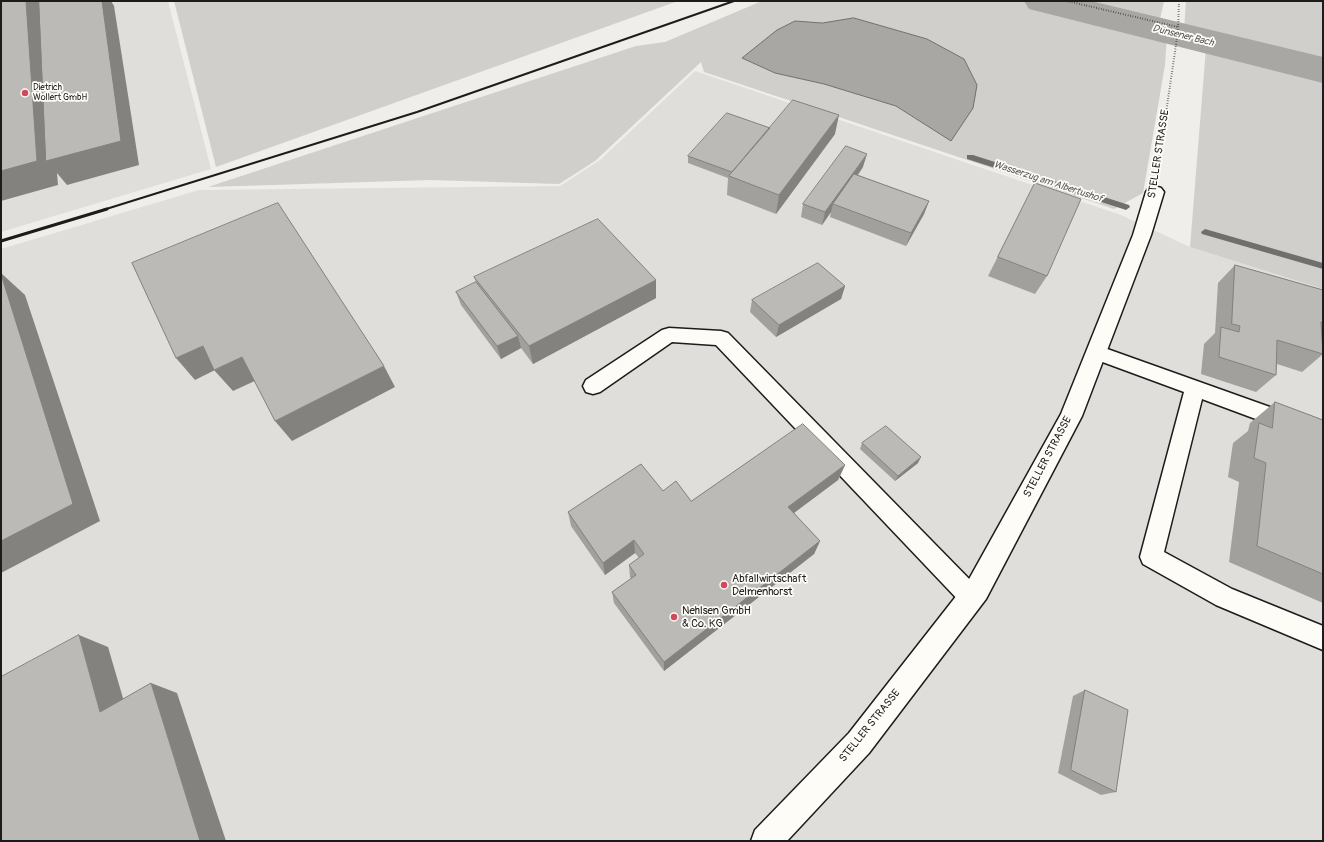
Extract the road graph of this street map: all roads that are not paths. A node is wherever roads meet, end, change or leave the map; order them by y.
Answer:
1 (1155, 192) road end
2 (1096, 352) junction
3 (593, 386) dead end
4 (1195, 389) junction
5 (1323, 435) edge
6 (972, 597) junction
7 (1323, 638) edge
8 (766, 841) edge

1 - 2 street, STELLER STRASSE
2 - 4 lane
2 - 6 street, STELLER STRASSE
3 - 6 lane
4 - 5 lane
4 - 7 lane
6 - 8 street, STELLER STRASSE

